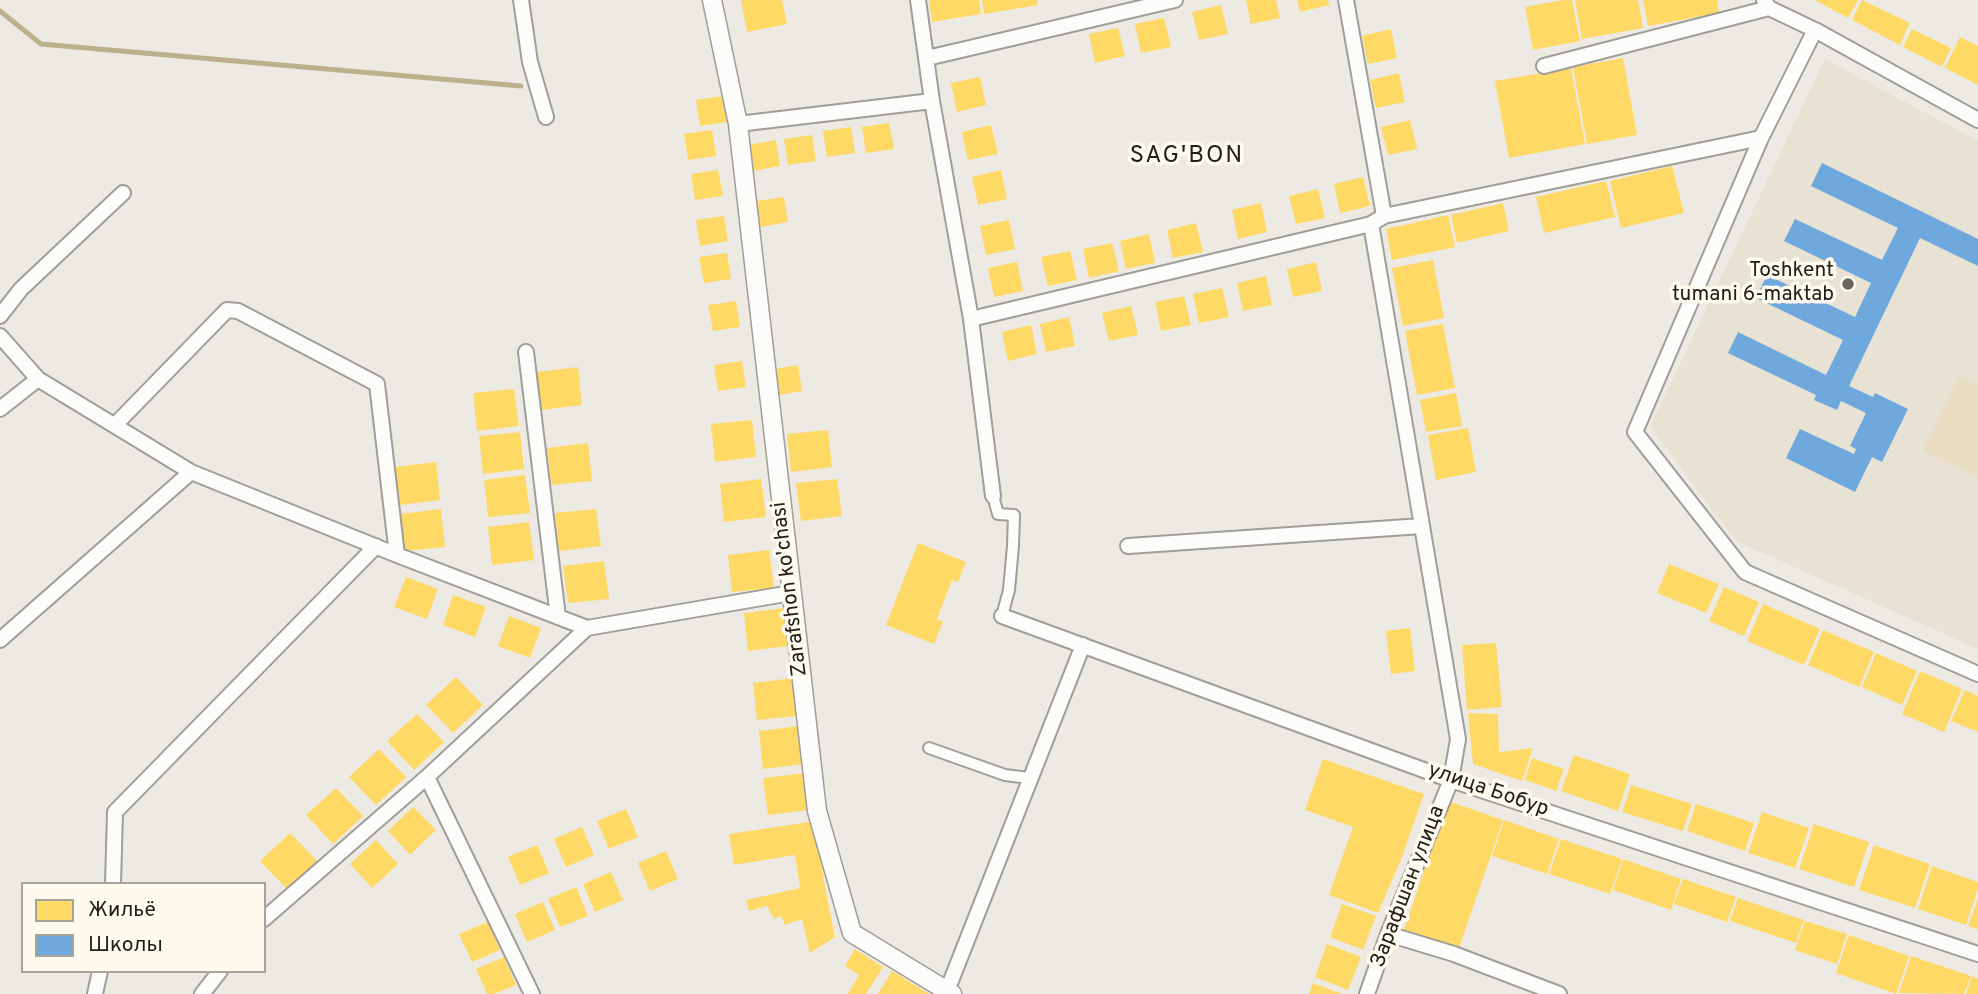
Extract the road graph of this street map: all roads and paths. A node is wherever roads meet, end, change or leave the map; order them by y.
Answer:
1 (521, 0) edge
2 (712, 0) edge
3 (918, 0) edge
4 (1175, 0) edge
5 (1346, 0) edge
6 (1767, 4) edge
7 (1815, 30) junction
8 (927, 58) junction
9 (1544, 66) dead end
10 (932, 101) junction
11 (546, 117) dead end
12 (1978, 120) edge
13 (738, 124) junction
14 (1761, 138) junction
15 (123, 193) dead end
16 (1377, 220) junction
17 (0, 316) edge
18 (971, 319) junction
19 (0, 336) edge
20 (526, 352) dead end
21 (38, 379) junction
22 (0, 409) edge
23 (115, 425) junction
24 (191, 472) junction
25 (993, 496) joint
26 (1422, 526) junction
27 (376, 546) junction
28 (1128, 546) dead end
29 (397, 555) junction
30 (791, 593) junction
31 (1002, 616) joint
32 (558, 617) junction
33 (587, 628) junction
34 (0, 640) edge
35 (1083, 645) junction
36 (1978, 674) edge
37 (929, 748) dead end
38 (427, 777) junction
39 (1029, 778) junction
40 (1451, 780) junction
41 (113, 882) edge
42 (266, 917) edge
43 (1388, 934) junction
44 (1978, 954) edge
45 (99, 973) edge
46 (218, 973) edge
47 (950, 993) edge
48 (94, 994) edge
49 (202, 994) edge
50 (532, 994) edge
51 (1367, 994) edge
52 (1559, 994) edge

1 - 11 street
2 - 13 street, Zarafshon ko'chasi
3 - 8 street
4 - 8 street
5 - 16 street, Зарафшан улица
6 - 7 street
6 - 9 street
7 - 12 street
7 - 14 street
8 - 10 street
10 - 13 street
10 - 18 street
13 - 30 street, Zarafshon ko'chasi
14 - 16 street
14 - 36 street
15 - 17 street
16 - 18 street
16 - 26 street, Зарафшан улица
18 - 25 street
19 - 21 street
20 - 32 street
21 - 22 street
21 - 23 street
23 - 24 street
23 - 29 street
24 - 27 street
24 - 34 street
25 - 31 street
26 - 28 street
26 - 40 street, Зарафшан улица
27 - 29 street
27 - 41 street
29 - 32 street
30 - 33 street
30 - 47 street, Zarafshon ko'chasi
31 - 35 street, улица Бобур
32 - 33 street
33 - 38 street
35 - 39 street
35 - 40 street, улица Бобур
37 - 39 street
38 - 42 street
38 - 50 street
39 - 47 street
40 - 43 street, Зарафшан улица
40 - 44 street, улица Бобур
43 - 51 street, Зарафшан улица
43 - 52 street
45 - 48 street
46 - 49 street

